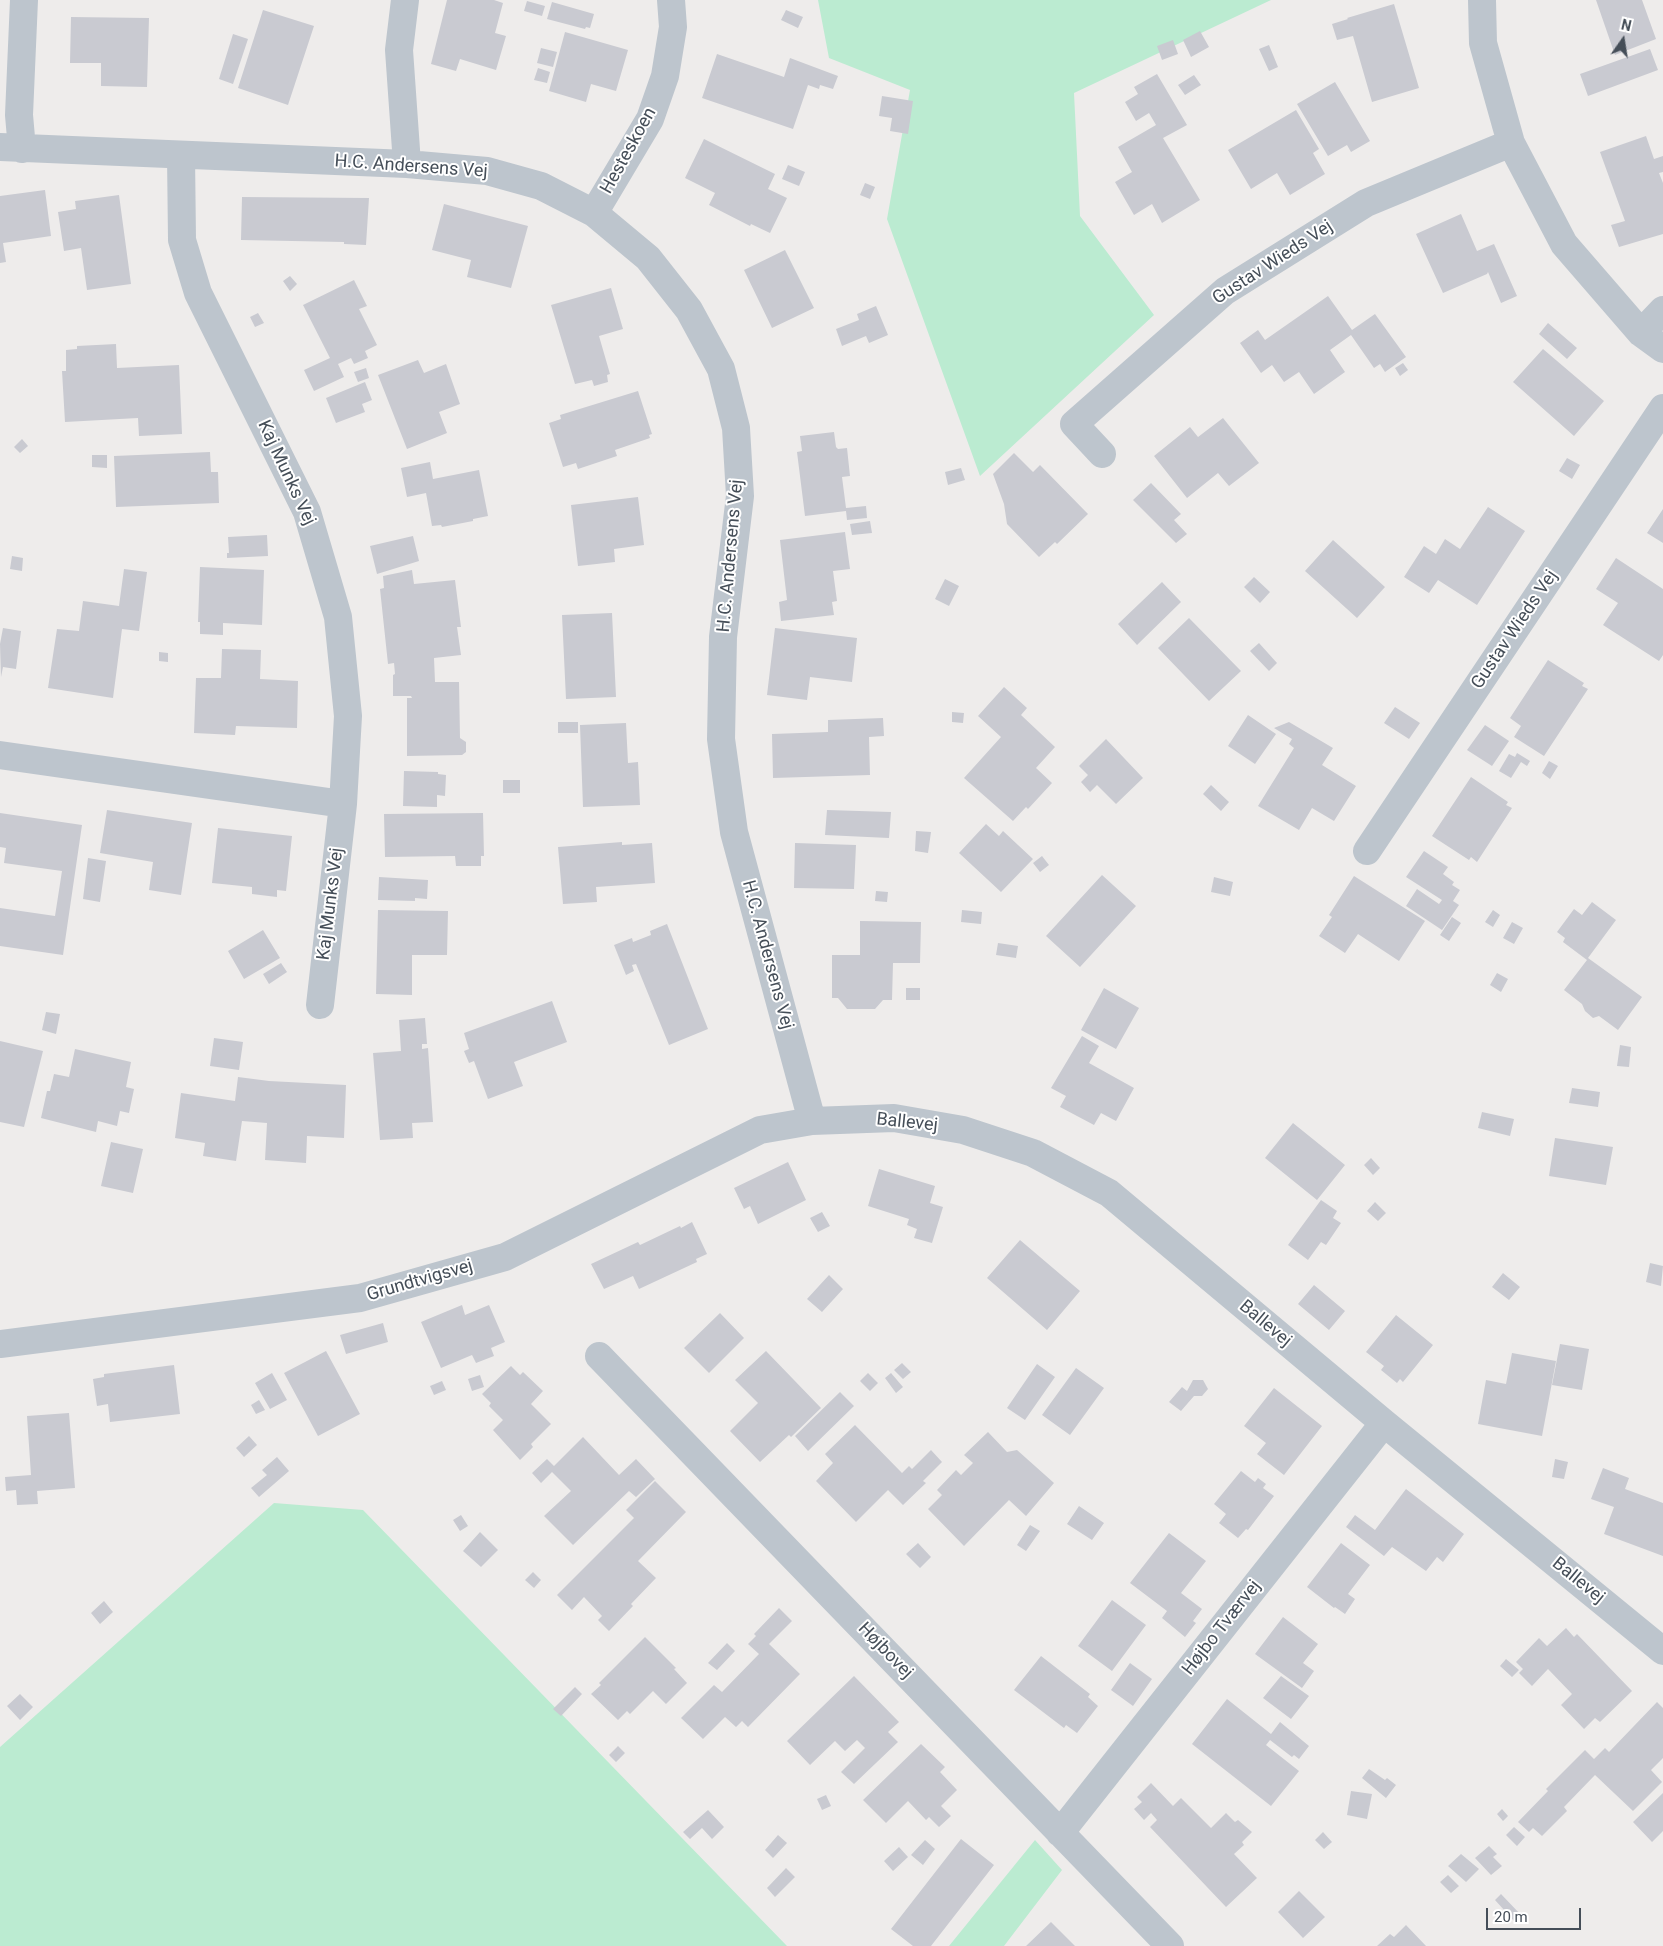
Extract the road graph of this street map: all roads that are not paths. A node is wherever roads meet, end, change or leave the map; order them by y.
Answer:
1 (24, 0) edge
2 (405, 0) edge
3 (671, 0) edge
4 (1482, 0) edge
5 (1511, 143) junction
6 (11, 148) edge
7 (181, 156) junction
8 (407, 164) junction
9 (594, 213) junction
10 (1663, 310) edge
11 (1641, 333) junction
12 (1663, 349) edge
13 (1663, 408) edge
14 (1102, 454) dead end
15 (0, 755) edge
16 (343, 804) junction
17 (1367, 851) dead end
18 (320, 1005) dead end
19 (812, 1121) junction
20 (0, 1344) edge
21 (599, 1356) dead end
22 (1384, 1423) junction
23 (1663, 1651) edge
24 (1060, 1833) junction
25 (1170, 1946) edge

1 - 6 street
2 - 8 street
3 - 9 street, Hesteskoen
4 - 5 street
5 - 11 street
5 - 14 street, Gustav Wieds Vej
6 - 7 street, H.C. Andersens Vej
7 - 8 street, H.C. Andersens Vej
7 - 16 street, Kaj Munks Vej
8 - 9 street, H.C. Andersens Vej
9 - 19 street, H.C. Andersens Vej
10 - 11 street
11 - 12 street
13 - 17 street, Gustav Wieds Vej
15 - 16 street
16 - 18 street, Kaj Munks Vej
19 - 20 street, Grundtvigsvej
19 - 22 street, Ballevej
21 - 24 street, Højbovej
22 - 23 street, Ballevej
22 - 24 street, Højbo Tværvej
24 - 25 street, Højbovej

